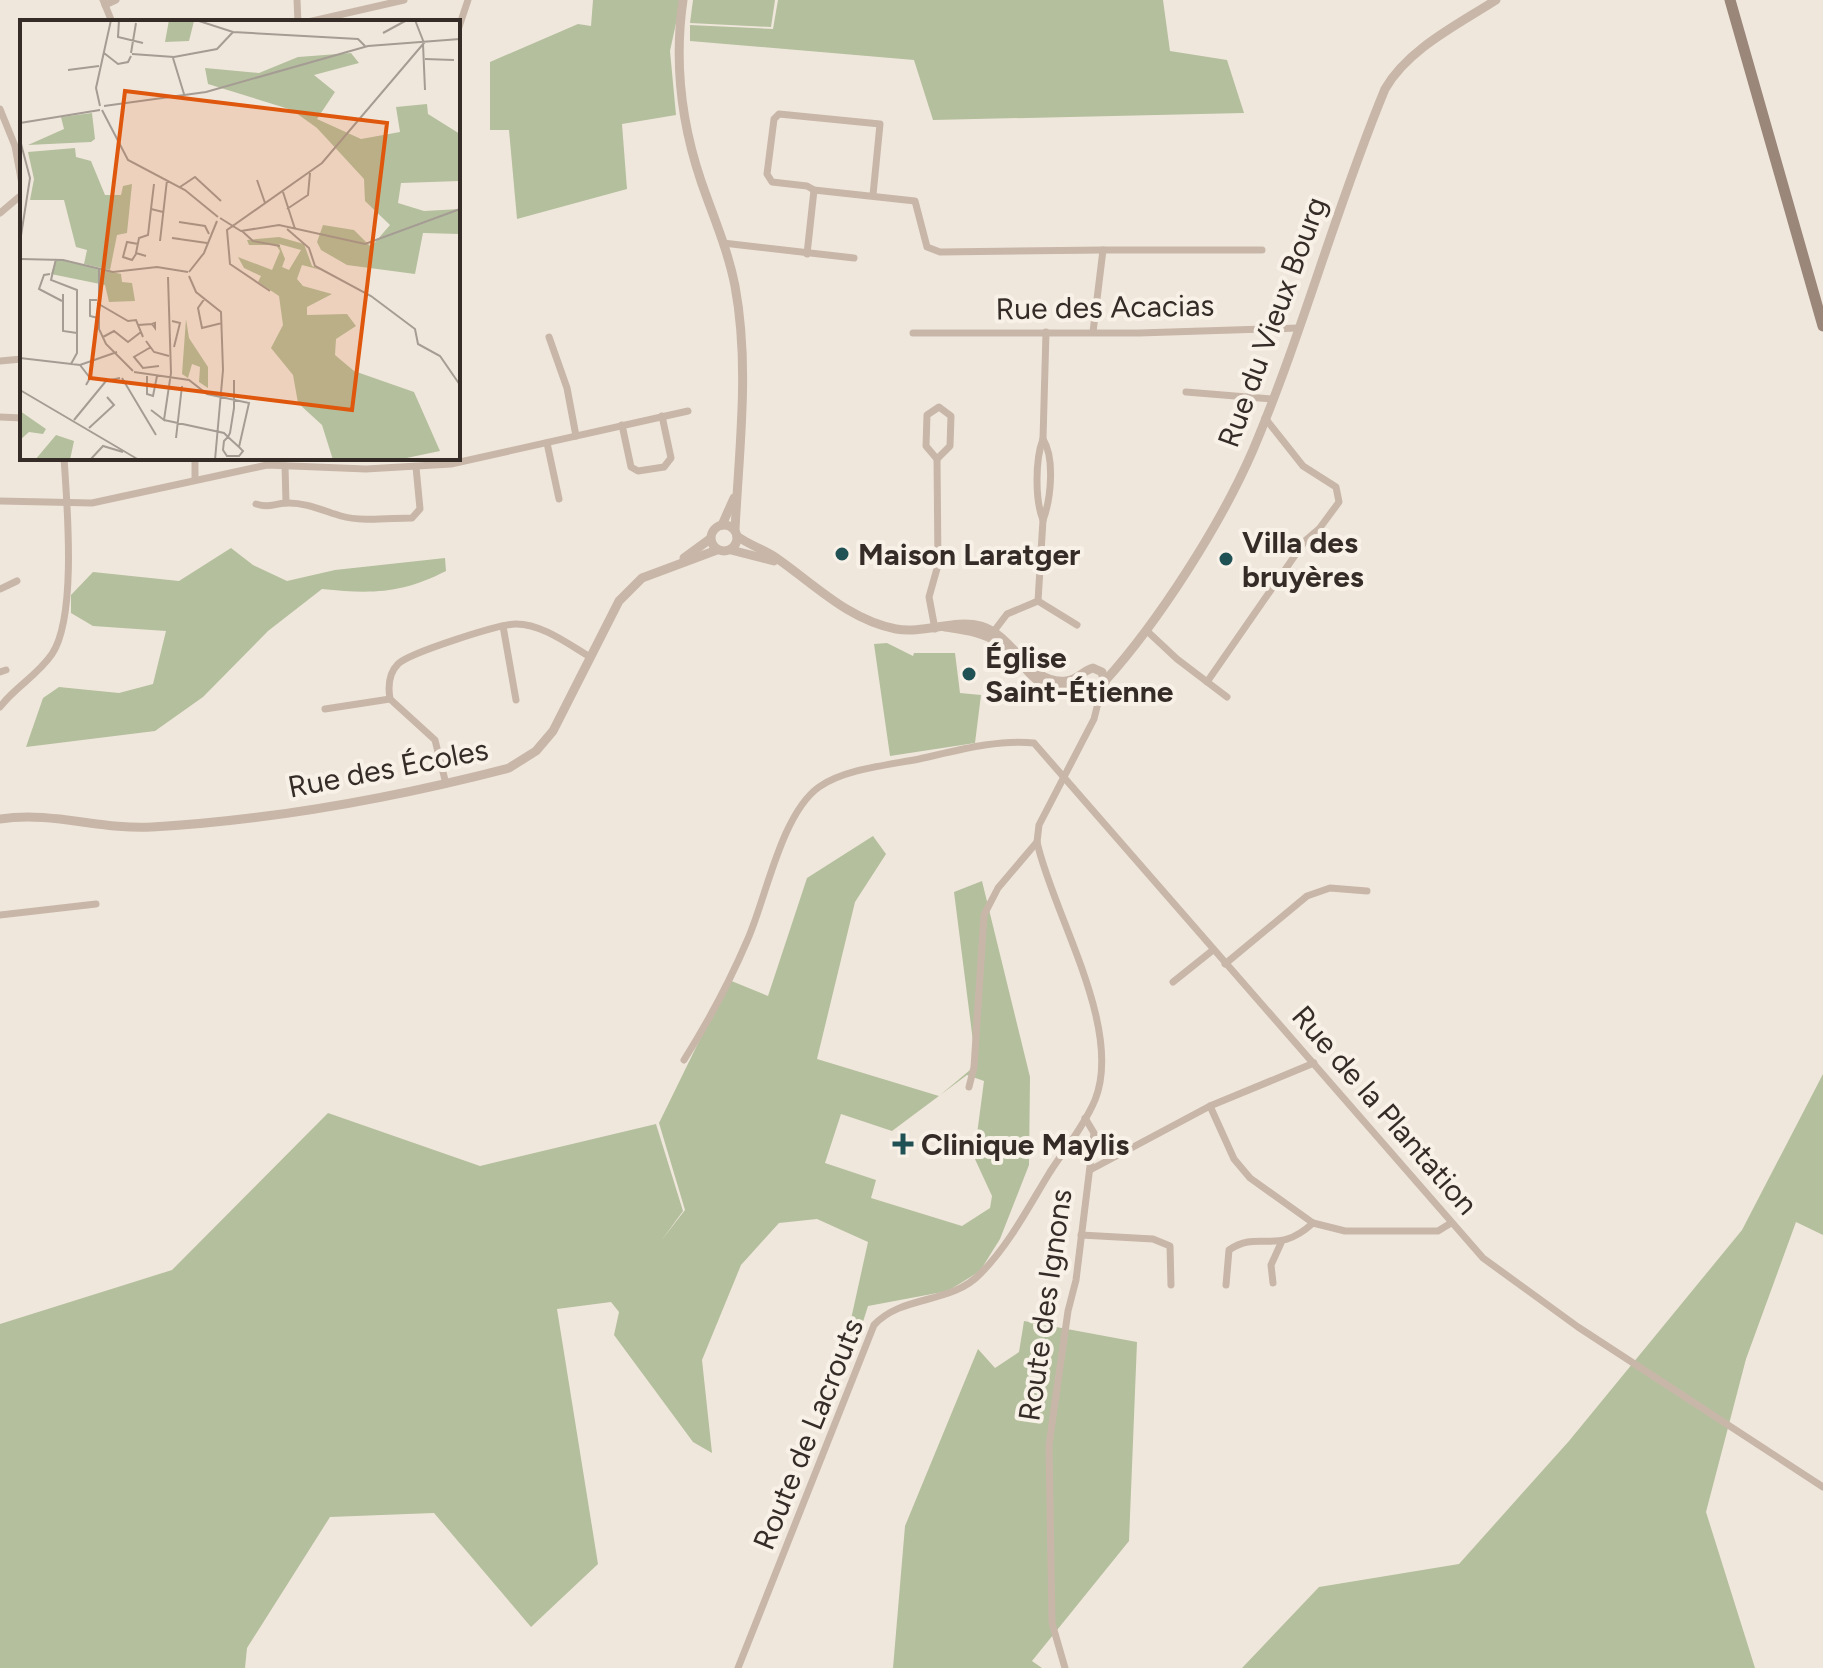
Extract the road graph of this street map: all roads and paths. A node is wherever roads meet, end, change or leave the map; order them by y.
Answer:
1 (116, 0) edge
2 (297, 0) edge
3 (404, 0) edge
4 (468, 0) edge
5 (683, 0) edge
6 (1496, 0) edge
7 (1730, 0) edge
8 (104, 2) edge
9 (380, 2) edge
10 (298, 20) edge
11 (315, 20) edge
12 (460, 24) edge
13 (0, 109) edge
14 (20, 175) edge
15 (814, 190) junction
16 (873, 195) junction
17 (20, 199) edge
18 (0, 213) edge
19 (723, 243) junction
20 (1103, 250) junction
21 (1262, 250) dead end
22 (807, 254) junction
23 (854, 258) dead end
24 (1823, 326) edge
25 (1298, 328) junction
26 (1046, 332) junction
27 (1093, 332) junction
28 (913, 333) dead end
29 (549, 337) dead end
30 (20, 359) edge
31 (0, 361) edge
32 (1186, 392) dead end
33 (1272, 399) junction
34 (688, 411) dead end
35 (662, 416) junction
36 (0, 417) edge
37 (20, 418) edge
38 (1265, 418) junction
39 (622, 425) junction
40 (576, 436) junction
41 (547, 443) junction
42 (937, 459) junction
43 (64, 460) edge
44 (195, 460) edge
45 (285, 466) junction
46 (416, 467) junction
47 (195, 480) junction
48 (737, 491) junction
49 (559, 499) dead end
50 (0, 501) edge
51 (66, 502) junction
52 (286, 503) junction
53 (256, 504) dead end
54 (722, 525) junction
55 (736, 533) junction
56 (710, 539) junction
57 (717, 550) junction
58 (731, 550) junction
59 (679, 562) junction
60 (786, 565) junction
61 (17, 581) dead end
62 (0, 589) edge
63 (1038, 601) junction
64 (1077, 625) dead end
65 (503, 626) junction
66 (940, 628) junction
67 (1146, 630) junction
68 (992, 634) junction
69 (1128, 655) junction
70 (590, 657) junction
71 (1100, 670) junction
72 (1081, 676) junction
73 (1105, 681) junction
74 (1207, 682) junction
75 (1101, 691) junction
76 (1086, 692) junction
77 (1227, 697) dead end
78 (390, 699) junction
79 (516, 700) dead end
80 (0, 707) edge
81 (325, 709) dead end
82 (1097, 709) junction
83 (1063, 777) junction
84 (446, 784) junction
85 (0, 819) edge
86 (1037, 842) junction
87 (1367, 891) dead end
88 (96, 904) dead end
89 (0, 915) edge
90 (1213, 950) junction
91 (1225, 964) junction
92 (1173, 982) dead end
93 (684, 1060) dead end
94 (1314, 1063) junction
95 (969, 1087) dead end
96 (1210, 1106) junction
97 (1085, 1118) junction
98 (1090, 1170) junction
99 (1313, 1223) junction
100 (1451, 1223) junction
101 (1081, 1235) junction
102 (1281, 1243) junction
103 (1273, 1283) dead end
104 (1171, 1285) dead end
105 (1226, 1285) dead end
106 (1823, 1487) edge
107 (738, 1668) edge
108 (1065, 1668) edge

1 - 8 street
2 - 10 street
3 - 9 street
4 - 12 street
5 - 19 street
6 - 25 street, Rue du Vieux Bourg
7 - 24 main road
9 - 11 street
13 - 14 street
15 - 16 street
15 - 16 street
15 - 22 street
16 - 20 street
17 - 18 street
19 - 22 street
19 - 48 street
20 - 21 street
20 - 27 street
22 - 23 street
25 - 27 street, Rue des Acacias
25 - 33 street, Rue du Vieux Bourg
26 - 27 street, Rue des Acacias
26 - 28 street, Rue des Acacias
26 - 63 street
29 - 40 street
30 - 31 street
32 - 33 street
33 - 38 street, Rue du Vieux Bourg
34 - 35 street
35 - 39 street
35 - 39 street
36 - 37 street
38 - 67 street, Rue du Vieux Bourg
38 - 74 street
39 - 40 street
40 - 41 street
41 - 46 street
41 - 49 street
42 - 42 street
42 - 66 street
43 - 51 street
44 - 47 street
45 - 46 street
45 - 47 street
45 - 52 street
46 - 52 street
47 - 51 street
48 - 54 street
48 - 55 street
50 - 51 street
51 - 80 street
52 - 53 street
54 - 55 street
54 - 56 street
55 - 58 street
55 - 60 street
56 - 57 street
56 - 59 street, Rue des Écoles
57 - 58 street
57 - 59 street, Rue des Écoles
58 - 60 street
59 - 70 street, Rue des Écoles
60 - 66 street
61 - 62 street
63 - 64 street
63 - 68 street
65 - 70 street
65 - 78 street
65 - 79 street
66 - 68 street
67 - 69 street, Rue du Vieux Bourg
67 - 74 street
68 - 72 street
68 - 76 street
69 - 71 street
69 - 73 street, Rue du Vieux Bourg
70 - 84 street, Rue des Écoles
71 - 72 street
71 - 73 street
72 - 76 street
73 - 75 street
74 - 77 street
75 - 76 street
75 - 82 street
76 - 82 street
78 - 81 street
78 - 84 street
82 - 83 street
83 - 86 street
83 - 90 street, Rue de la Plantation
83 - 93 street, Rue de la Plantation
84 - 85 street, Rue des Écoles
86 - 95 street
86 - 97 street
87 - 91 street
88 - 89 street
90 - 91 street, Rue de la Plantation
90 - 92 street
91 - 94 street, Rue de la Plantation
94 - 96 street
94 - 100 street, Rue de la Plantation
96 - 98 street
96 - 99 street
97 - 98 street, Route des Ignons
97 - 107 street, Route de Lacrouts
98 - 101 street, Route des Ignons
99 - 100 street
99 - 102 street
100 - 106 street, Rue de la Plantation
101 - 104 street
101 - 108 street, Route des Ignons
102 - 103 street
102 - 105 street

